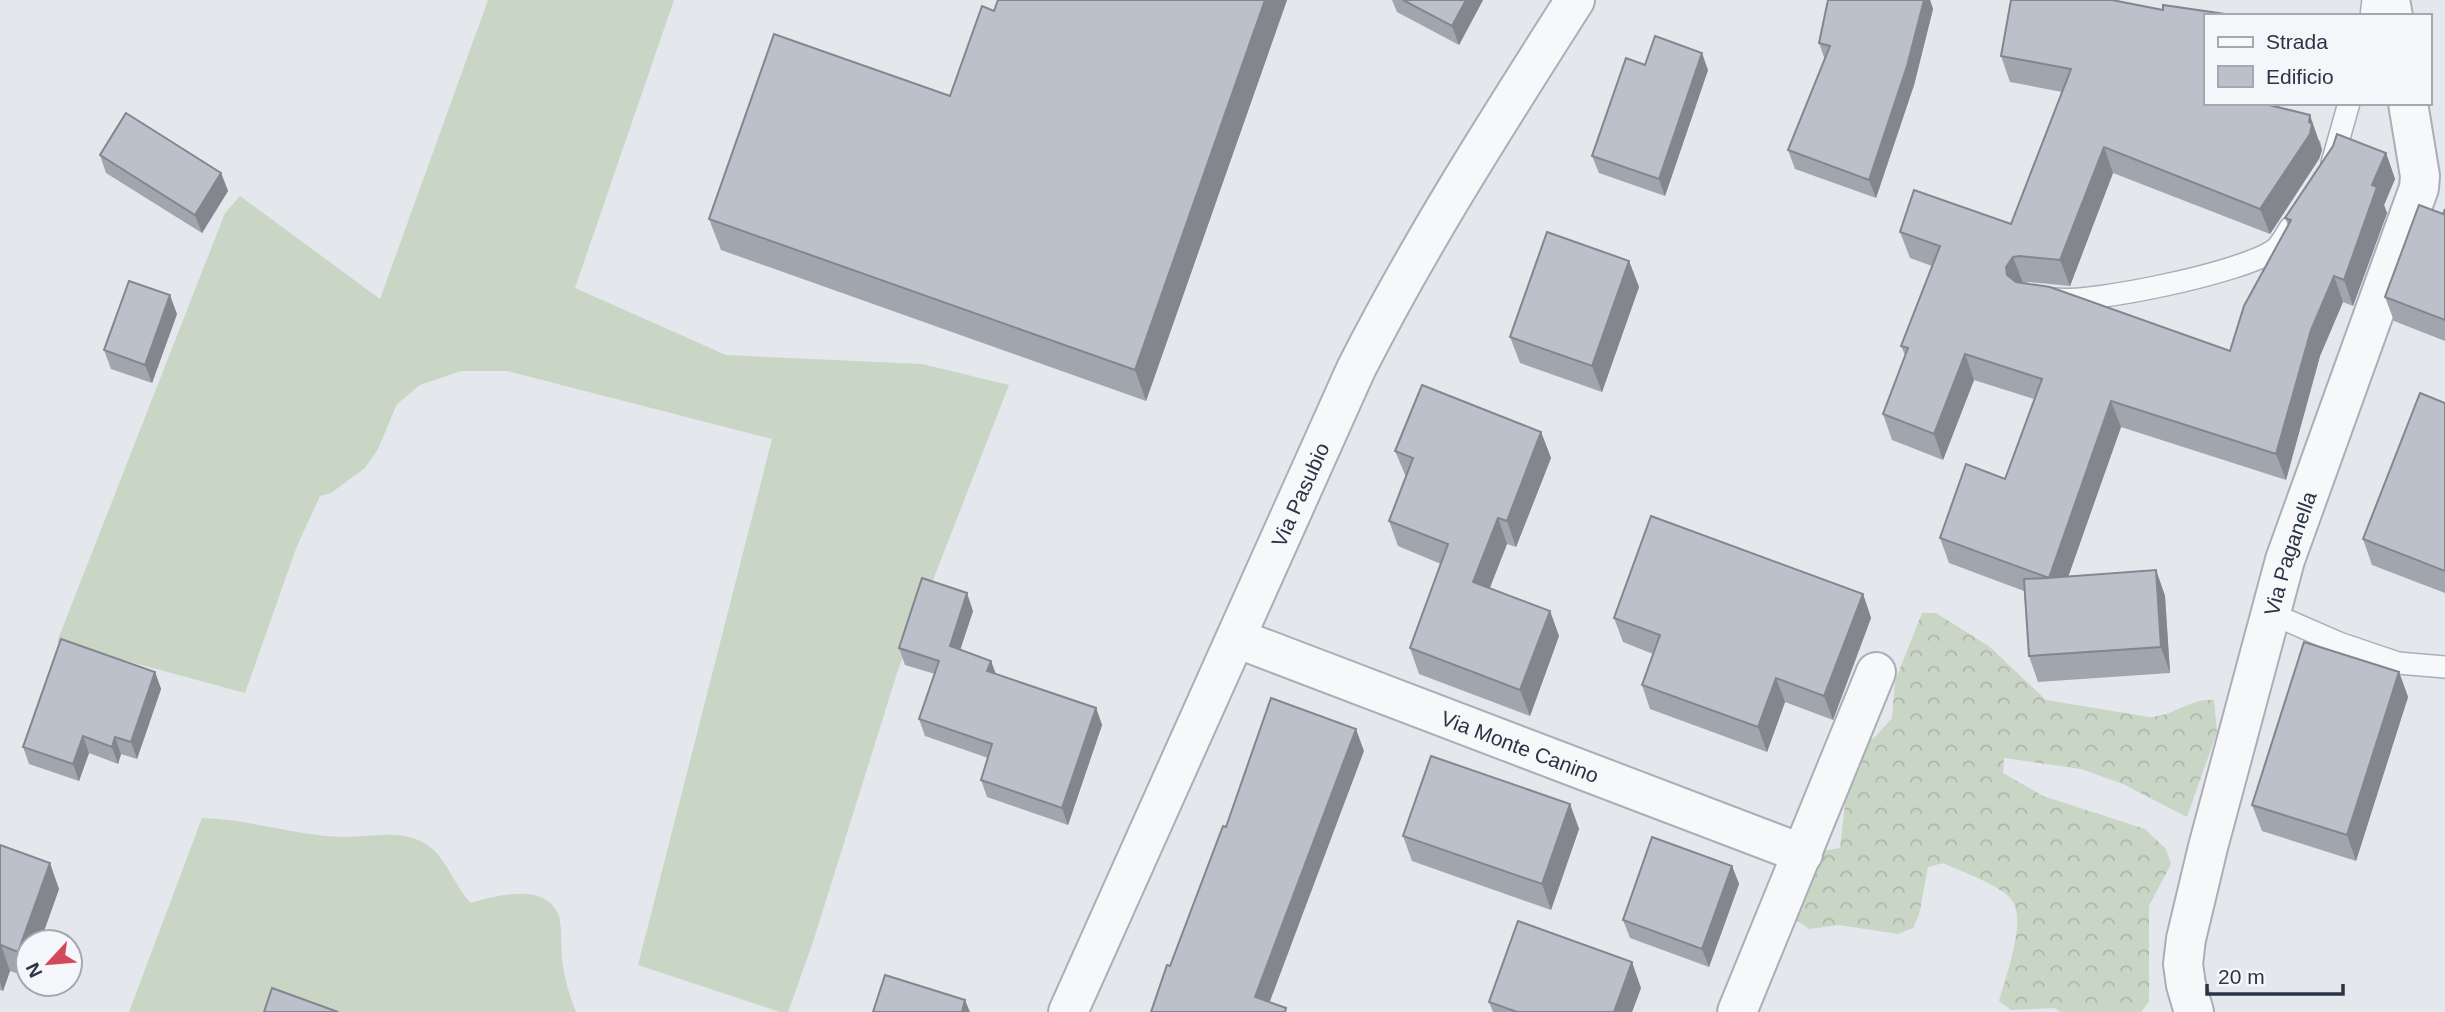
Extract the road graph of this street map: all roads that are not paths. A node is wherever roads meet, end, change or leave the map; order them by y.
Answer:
1 (1575, 0) edge
2 (2348, 105) edge
3 (2407, 105) edge
4 (2325, 175) edge
5 (2304, 207) edge
6 (2040, 297) edge
7 (2270, 613) junction
8 (1236, 638) junction
9 (2445, 667) edge
10 (1877, 672) dead end
11 (1803, 854) junction
12 (1069, 1012) edge
13 (1737, 1012) edge
14 (2194, 1012) edge

1 - 8 street, Via Pasubio
2 - 4 lane
3 - 7 street, Via Paganella
5 - 6 lane
7 - 9 lane
7 - 14 street, Via Paganella
8 - 11 street, Via Monte Canino
8 - 12 street, Via Pasubio
10 - 11 street
11 - 13 street

